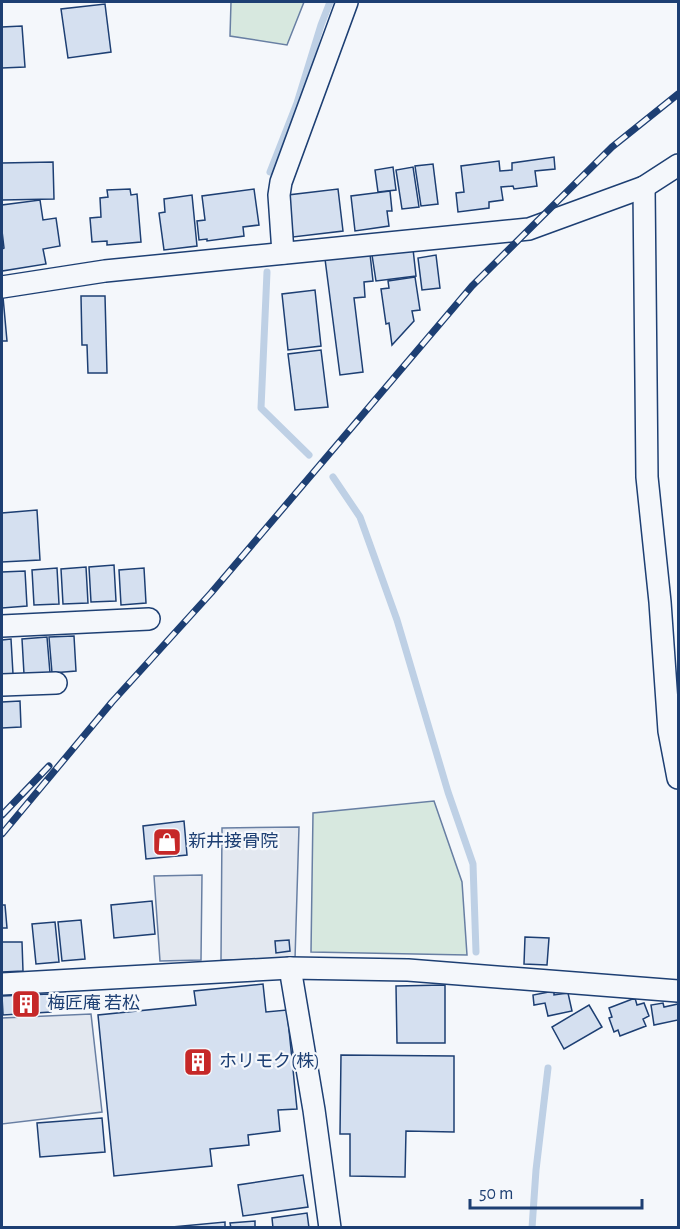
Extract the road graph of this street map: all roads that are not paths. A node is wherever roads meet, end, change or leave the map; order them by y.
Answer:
1 (347, 2) edge
2 (678, 165) edge
3 (644, 187) junction
4 (283, 253) junction
5 (2, 287) edge
6 (149, 619) dead end
7 (2, 626) edge
8 (672, 681) edge
9 (56, 684) dead end
10 (2, 685) edge
11 (678, 778) edge
12 (290, 968) junction
13 (2, 984) edge
14 (678, 991) edge
15 (330, 1227) edge

1 - 4 street
2 - 3 street
3 - 4 street
3 - 8 street
4 - 5 street
6 - 7 street
8 - 11 street
9 - 10 street
12 - 13 street
12 - 14 street
12 - 15 street

